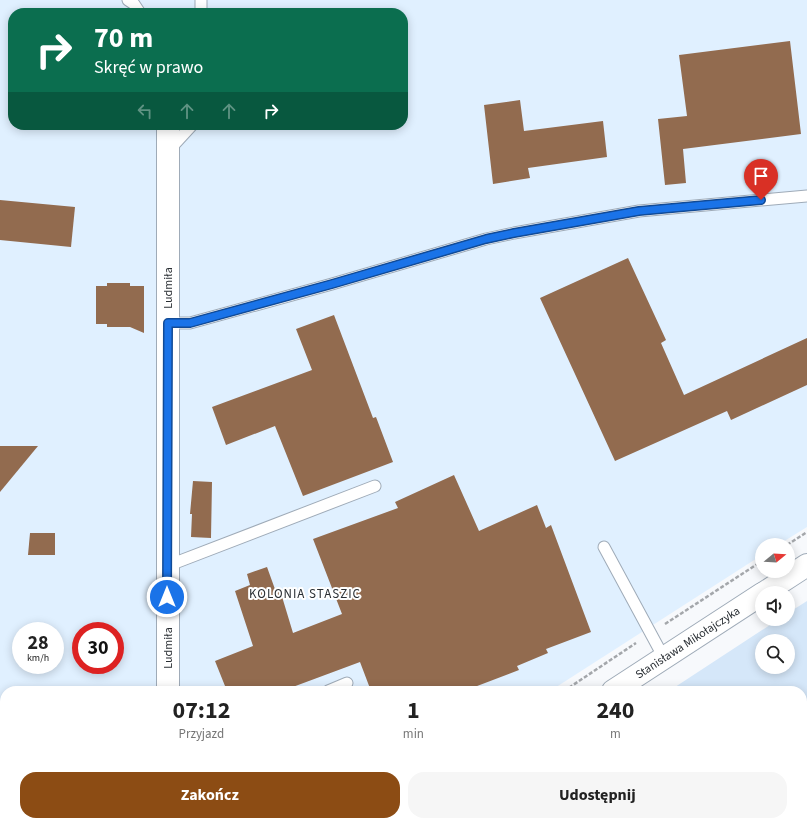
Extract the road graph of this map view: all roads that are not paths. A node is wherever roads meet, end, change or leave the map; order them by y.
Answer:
1 (128, 0) edge
2 (137, 8) edge
3 (168, 130) edge
4 (187, 130) edge
5 (168, 150) junction
6 (807, 196) edge
7 (168, 323) junction
8 (375, 486) dead end
9 (604, 547) dead end
10 (807, 565) edge
11 (167, 566) junction
12 (775, 586) edge
13 (755, 599) edge
14 (664, 658) junction
15 (347, 682) dead end
16 (168, 686) edge
17 (339, 686) edge
18 (622, 686) edge

1 - 2 lane
3 - 5 street, Ludmiła
4 - 5 lane
5 - 7 street, Ludmiła
6 - 7 lane
7 - 11 street, Ludmiła
8 - 11 lane
9 - 14 lane
10 - 12 street, Stanisława Mikołajczyka
11 - 16 street, Ludmiła
13 - 14 street, Stanisława Mikołajczyka
14 - 18 street, Stanisława Mikołajczyka
15 - 17 lane

